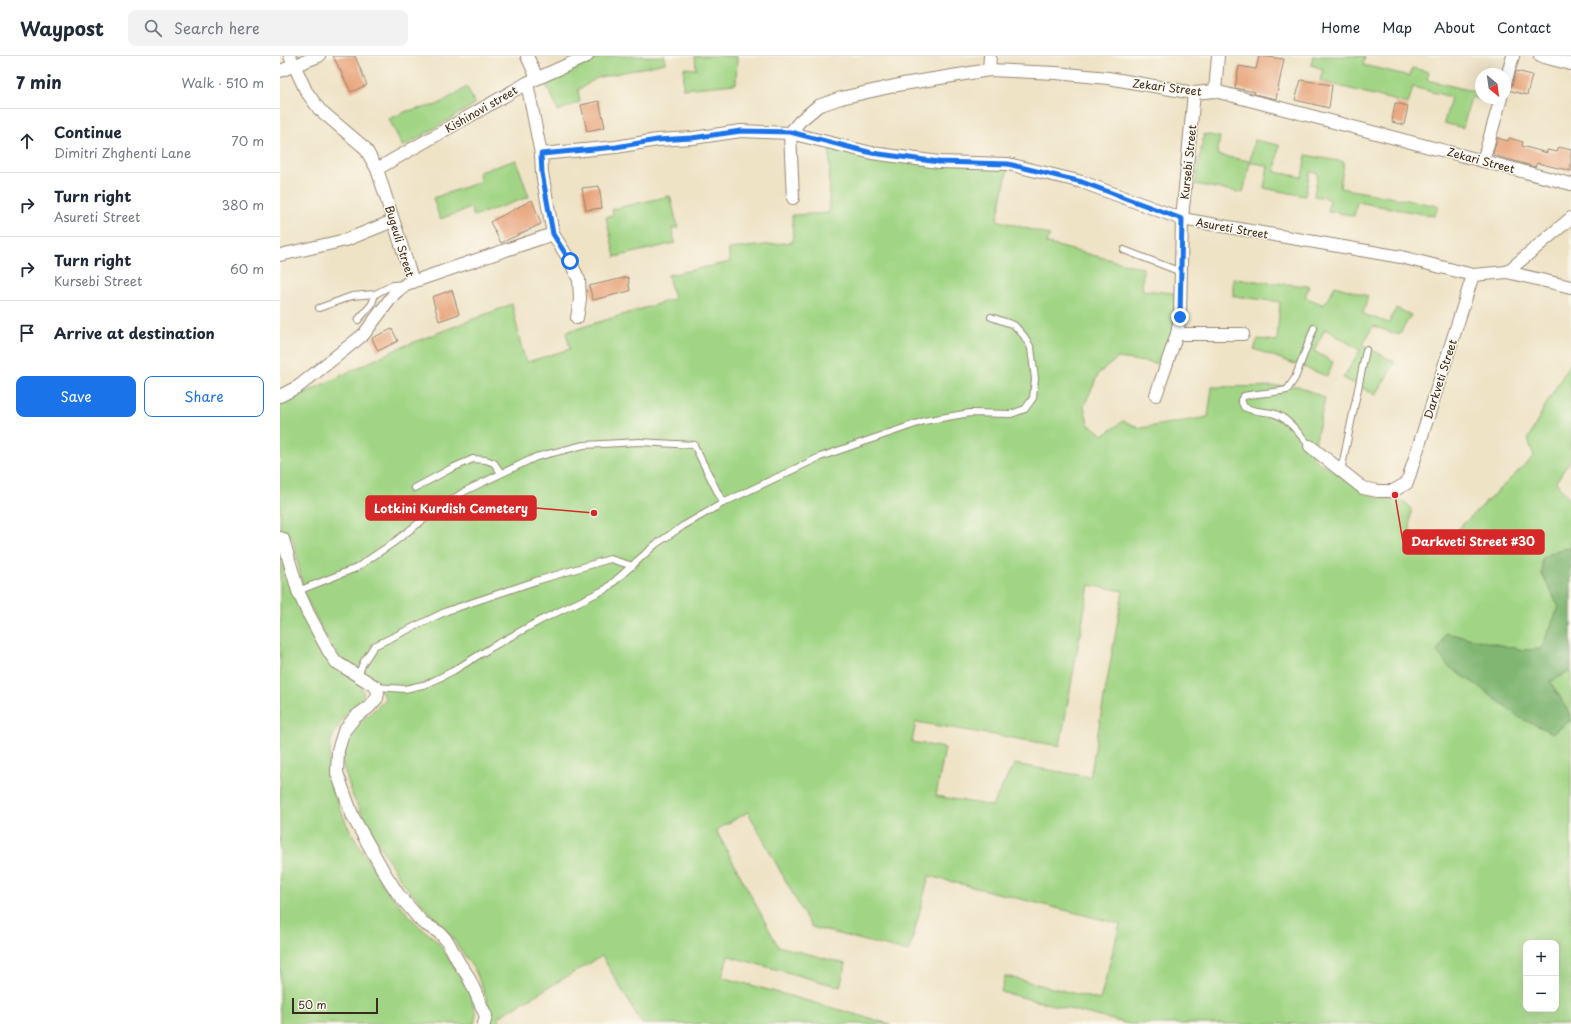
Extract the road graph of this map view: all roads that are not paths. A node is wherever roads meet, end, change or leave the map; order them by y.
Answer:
1 (319, 56) edge
2 (527, 56) edge
3 (587, 56) edge
4 (990, 56) edge
5 (1218, 56) edge
6 (1513, 56) edge
7 (1540, 56) edge
8 (292, 61) edge
9 (1571, 64) edge
10 (1509, 68) edge
11 (989, 70) junction
12 (280, 71) edge
13 (532, 81) junction
14 (1214, 91) junction
15 (1194, 93) junction
16 (1499, 104) edge
17 (790, 132) junction
18 (541, 154) junction
19 (1483, 161) junction
20 (377, 169) junction
21 (1571, 184) edge
22 (793, 198) dead end
23 (1571, 218) edge
24 (1182, 219) junction
25 (393, 221) junction
26 (553, 234) junction
27 (1124, 250) dead end
28 (280, 255) edge
29 (1181, 272) junction
30 (1507, 272) junction
31 (1473, 275) junction
32 (409, 283) junction
33 (1571, 287) edge
34 (375, 294) junction
35 (319, 308) dead end
36 (991, 317) dead end
37 (577, 318) dead end
38 (358, 320) dead end
39 (1314, 328) dead end
40 (1177, 334) junction
41 (1243, 334) dead end
42 (1366, 350) dead end
43 (1156, 395) dead end
44 (280, 396) edge
45 (1310, 446) joint
46 (1341, 471) junction
47 (501, 473) junction
48 (414, 488) dead end
49 (723, 503) junction
50 (280, 538) edge
51 (633, 566) junction
52 (298, 591) junction
53 (358, 676) junction
54 (376, 687) junction
55 (484, 1024) edge

1 - 8 street
2 - 13 street
3 - 13 street, Kishinovi street
4 - 11 street
5 - 14 street
6 - 10 street
7 - 9 street
8 - 12 street
8 - 20 street, Bugeuli Street
11 - 15 street, Zekari Street
11 - 17 street, Zekari Street
13 - 18 street
13 - 20 street, Kishinovi street
14 - 15 street, Zekari Street
14 - 19 street, Zekari Street
15 - 24 street, Kursebi Street
16 - 19 street
17 - 18 street, Asureti Street
17 - 22 street
17 - 24 street, Asureti Street
18 - 26 street
19 - 21 street, Zekari Street
20 - 25 street, Bugeuli Street
23 - 30 street
24 - 29 street, Kursebi Street
24 - 31 street, Asureti Street
25 - 28 street
25 - 32 street, Bugeuli Street
26 - 32 street
26 - 37 street
27 - 29 lane
29 - 40 street, Kursebi Street
30 - 31 street, Asureti Street
30 - 33 street, Asureti Street
31 - 46 street, Darkveti Street
32 - 34 lane
32 - 44 street, Bugeuli Street
34 - 35 lane
34 - 38 lane
36 - 49 lane
39 - 45 lane
40 - 41 street
40 - 43 street, Kursebi Street
42 - 46 lane
45 - 46 street
47 - 48 lane
47 - 49 lane
47 - 52 lane
49 - 51 lane
50 - 52 street
51 - 53 lane
51 - 54 lane
52 - 53 street
53 - 54 street
54 - 55 street

